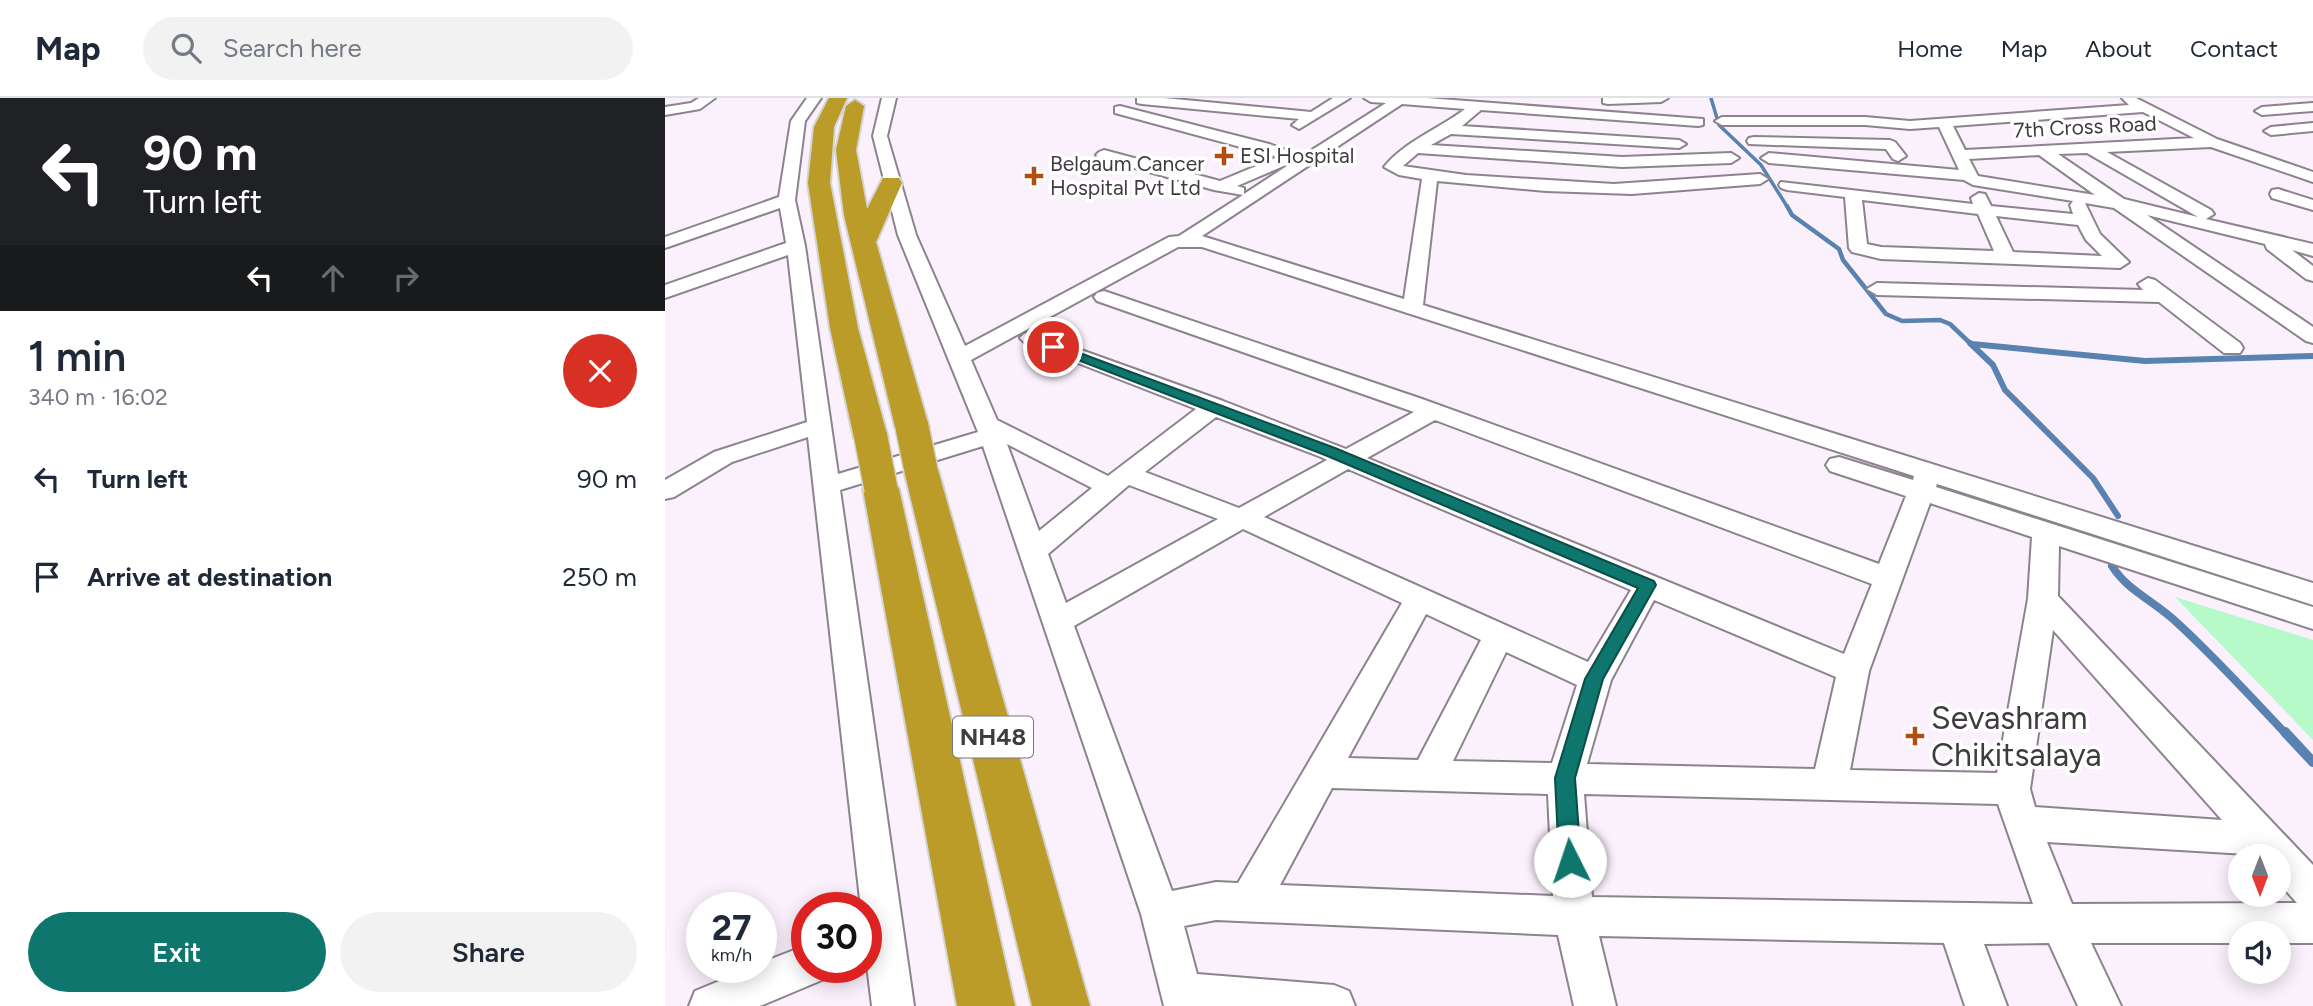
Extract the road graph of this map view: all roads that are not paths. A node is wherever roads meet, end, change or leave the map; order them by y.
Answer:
1 (708, 98) edge
2 (814, 98) edge
3 (838, 98) edge
4 (859, 98) edge
5 (889, 98) edge
6 (1343, 98) edge
7 (1371, 98) edge
8 (1661, 98) edge
9 (2125, 98) edge
10 (1402, 99) edge
11 (1572, 102) dead end
12 (1121, 104) edge
13 (1853, 105) dead end
14 (1478, 106) junction
15 (2313, 107) edge
16 (2144, 108) junction
17 (665, 111) edge
18 (2262, 111) dead end
19 (1314, 116) junction
20 (1722, 121) dead end
21 (1698, 122) dead end
22 (1944, 122) junction
23 (1873, 123) junction
24 (811, 127) junction
25 (2313, 127) edge
26 (1448, 129) junction
27 (2271, 131) dead end
28 (1754, 141) dead end
29 (2212, 142) junction
30 (1264, 147) junction
31 (1414, 148) junction
32 (2089, 148) junction
33 (2041, 150) junction
34 (1104, 155) dead end
35 (1959, 155) junction
36 (1769, 158) dead end
37 (1430, 176) junction
38 (2313, 177) edge
39 (1971, 178) junction
40 (1760, 179) dead end
41 (891, 183) junction
42 (1787, 185) dead end
43 (1220, 187) junction
44 (1853, 193) junction
45 (2073, 194) junction
46 (2278, 194) dead end
47 (1255, 195) junction
48 (787, 200) junction
49 (2122, 204) junction
50 (2313, 205) edge
51 (1983, 210) junction
52 (2085, 220) junction
53 (2224, 229) junction
54 (1187, 239) junction
55 (2268, 241) junction
56 (863, 242) junction
57 (665, 243) edge
58 (796, 246) junction
59 (2313, 250) edge
60 (2006, 257) junction
61 (2120, 262) junction
62 (2313, 275) edge
63 (1877, 289) dead end
64 (665, 292) edge
65 (2026, 292) junction
66 (1104, 296) junction
67 (2163, 296) junction
68 (1412, 310) junction
69 (2313, 337) edge
70 (1031, 338) junction
71 (2232, 348) dead end
72 (964, 366) junction
73 (1215, 406) junction
74 (1433, 411) junction
75 (819, 426) junction
76 (990, 430) junction
77 (1350, 460) junction
78 (905, 462) junction
79 (1118, 480) junction
80 (1925, 483) junction
81 (826, 486) junction
82 (667, 488) edge
83 (1243, 518) junction
84 (2046, 532) junction
85 (2112, 542) junction
86 (1032, 552) junction
87 (1889, 579) junction
88 (1648, 585) junction
89 (2313, 594) edge
90 (1420, 598) junction
91 (2043, 599) junction
92 (2313, 618) edge
93 (1056, 622) junction
94 (1499, 635) junction
95 (1853, 671) junction
96 (1595, 679) junction
97 (1322, 773) junction
98 (1428, 775) junction
99 (1565, 778) junction
100 (1829, 784) junction
101 (2012, 789) junction
102 (2021, 824) junction
103 (2266, 840) junction
104 (871, 892) edge
105 (2313, 893) edge
106 (1249, 902) junction
107 (1161, 914) junction
108 (1574, 916) junction
109 (2060, 923) junction
110 (2313, 923) edge
111 (1957, 924) junction
112 (882, 961) edge
113 (791, 972) edge
114 (1184, 1000) edge
115 (710, 1006) edge
116 (893, 1006) edge
117 (986, 1006) edge
118 (1061, 1006) edge
119 (1334, 1006) edge
120 (1595, 1006) edge
121 (1986, 1006) edge
122 (2100, 1006) edge

1 - 17 street
2 - 24 street
3 - 24 highway, NH48
4 - 56 highway, NH48
5 - 41 street
6 - 19 street
7 - 10 street
8 - 11 street
9 - 16 street
10 - 14 street
10 - 47 street
12 - 19 street
12 - 30 street
13 - 23 street
14 - 21 street
14 - 26 street
15 - 18 street
16 - 22 street
16 - 29 street
19 - 30 street
20 - 23 street
22 - 23 street
22 - 35 street
23 - 28 street
24 - 48 street
24 - 78 highway, NH48, bridge
25 - 27 street
26 - 31 street
26 - 31 street
29 - 32 street, 7th Cross Road
29 - 38 street
30 - 43 street
31 - 37 street
32 - 33 street, 7th Cross Road
32 - 53 street
33 - 35 street, 7th Cross Road
33 - 49 street
34 - 43 street
35 - 39 street
36 - 39 street
37 - 40 street
37 - 68 street
39 - 45 street
39 - 51 street
41 - 56 highway
41 - 72 street
42 - 44 street
43 - 47 street
44 - 51 street
44 - 60 street
45 - 49 street
45 - 52 street
46 - 50 street
47 - 54 street
48 - 57 street
48 - 58 street
49 - 53 street
49 - 69 street
51 - 52 street
51 - 60 street
52 - 61 street
53 - 55 street
54 - 68 street
54 - 72 street
55 - 59 street
55 - 62 street
56 - 78 highway, NH48
58 - 64 street
58 - 75 street
60 - 61 street
60 - 65 street
61 - 67 street
63 - 65 street
65 - 67 street
66 - 70 street
66 - 74 street
66 - 80 street
67 - 71 street
68 - 80 street
70 - 72 street
70 - 73 street
72 - 76 street
73 - 77 street
73 - 79 street
74 - 77 street
74 - 87 street
75 - 81 street
75 - 82 street
76 - 79 street
76 - 81 street
76 - 86 street
77 - 83 street
77 - 88 street
78 - 117 highway, NH48
78 - 118 highway, NH48
79 - 83 street
79 - 86 street
80 - 84 street
80 - 85 street
80 - 87 street
81 - 104 street
83 - 90 street
83 - 93 street
84 - 85 street
84 - 91 street
85 - 89 street
85 - 92 street
86 - 93 street
87 - 95 street
88 - 95 street
88 - 96 street
90 - 94 street
90 - 97 street
91 - 101 street
91 - 103 street
93 - 107 street
94 - 96 street
94 - 98 street
95 - 100 street
96 - 99 street
97 - 98 street
97 - 106 street
98 - 99 street
99 - 100 street
99 - 108 street
100 - 101 street
101 - 102 street
102 - 103 street
102 - 109 street
103 - 105 street
106 - 107 street
106 - 108 street
107 - 114 street
108 - 111 street
108 - 120 street
109 - 110 street
109 - 111 street
109 - 122 street
111 - 121 street
112 - 116 street
113 - 115 street
114 - 119 street

